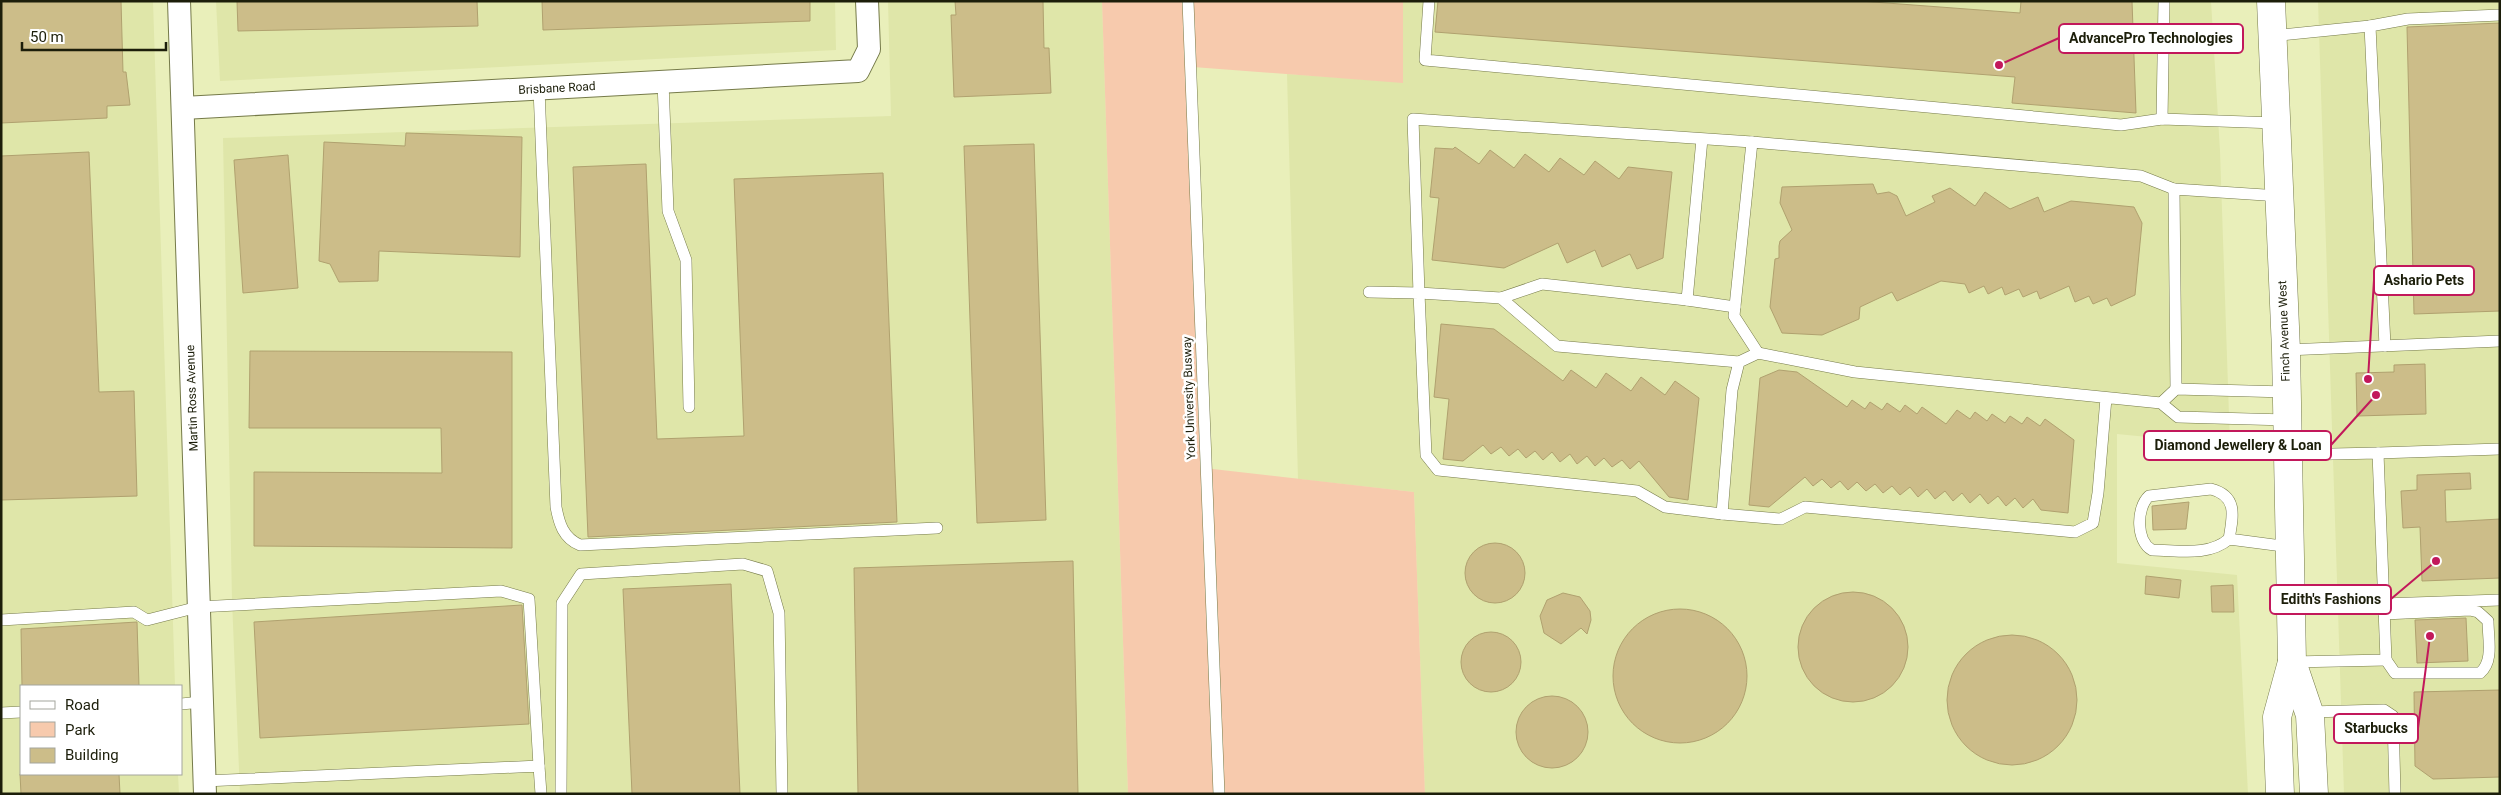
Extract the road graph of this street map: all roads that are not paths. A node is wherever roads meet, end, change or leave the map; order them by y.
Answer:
1 (179, 1) edge
2 (867, 1) edge
3 (1188, 1) edge
4 (1429, 1) edge
5 (2164, 1) edge
6 (2270, 1) edge
7 (2500, 15) edge
8 (2370, 26) junction
9 (2272, 36) junction
10 (663, 82) junction
11 (539, 89) junction
12 (183, 108) junction
13 (2162, 119) junction
14 (2276, 123) junction
15 (1702, 139) junction
16 (1752, 142) junction
17 (2174, 189) junction
18 (2280, 196) junction
19 (1369, 292) dead end
20 (1418, 293) junction
21 (1501, 298) junction
22 (1687, 300) junction
23 (1735, 307) junction
24 (2500, 341) edge
25 (2385, 346) junction
26 (2286, 350) junction
27 (1758, 353) junction
28 (1738, 362) junction
29 (2176, 390) junction
30 (2286, 392) junction
31 (2106, 398) junction
32 (2161, 403) junction
33 (689, 407) dead end
34 (2287, 420) junction
35 (2500, 449) edge
36 (2378, 453) junction
37 (2288, 455) junction
38 (1722, 514) junction
39 (938, 528) dead end
40 (2229, 539) junction
41 (2290, 547) junction
42 (2500, 600) edge
43 (198, 607) junction
44 (2384, 609) junction
45 (1, 620) edge
46 (2386, 660) junction
47 (2292, 662) junction
48 (192, 703) edge
49 (20, 712) edge
50 (2309, 712) junction
51 (1, 713) edge
52 (539, 766) junction
53 (205, 787) edge
54 (541, 794) edge
55 (561, 794) edge
56 (782, 794) edge
57 (1219, 794) edge
58 (2280, 794) edge
59 (2314, 794) edge
60 (2395, 794) edge

1 - 12 street, Martin Ross Avenue
2 - 10 street, Brisbane Road
3 - 57 lane, York University Busway
4 - 13 lane
5 - 13 lane
6 - 9 main road, Finch Avenue West
7 - 8 lane
8 - 9 lane
8 - 25 lane
9 - 14 main road, Finch Avenue West
10 - 11 street, Brisbane Road
10 - 33 lane
11 - 12 street, Brisbane Road
11 - 39 lane
12 - 43 street, Martin Ross Avenue
13 - 14 lane
14 - 18 main road, Finch Avenue West
15 - 16 lane
15 - 20 lane
15 - 22 lane
16 - 17 lane
16 - 23 lane
17 - 18 lane
17 - 29 lane
18 - 26 main road, Finch Avenue West
19 - 20 lane
20 - 21 lane
20 - 38 lane
21 - 22 lane
21 - 28 lane
22 - 23 lane
23 - 27 lane
24 - 25 lane
25 - 26 lane
26 - 30 main road, Finch Avenue West
27 - 28 lane
27 - 31 lane
28 - 38 lane
29 - 30 lane
29 - 32 lane
30 - 34 main road, Finch Avenue West
31 - 32 lane
31 - 38 lane
32 - 34 lane
34 - 37 main road, Finch Avenue West
35 - 36 lane
36 - 37 lane
36 - 44 lane
37 - 41 main road, Finch Avenue West
40 - 40 lane
40 - 41 lane
41 - 47 main road, Finch Avenue West
42 - 44 lane
43 - 45 lane
43 - 48 street, Martin Ross Avenue
43 - 52 lane
44 - 46 lane
44 - 46 lane
46 - 47 lane
47 - 50 main road, Finch Avenue West
47 - 58 main road, Finch Avenue West
48 - 53 street, Martin Ross Avenue
49 - 51 lane
50 - 59 main road, Finch Avenue West
50 - 60 lane
52 - 53 lane
52 - 54 lane
55 - 56 lane

